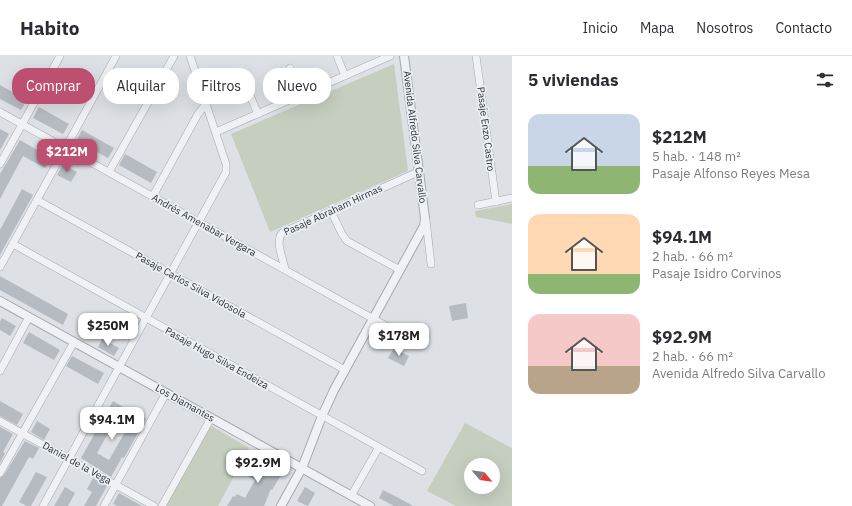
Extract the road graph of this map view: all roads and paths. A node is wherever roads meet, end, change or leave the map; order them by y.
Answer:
1 (60, 56) edge
2 (116, 56) edge
3 (174, 56) edge
4 (190, 56) edge
5 (337, 56) edge
6 (390, 56) edge
7 (404, 56) edge
8 (476, 56) edge
9 (194, 68) edge
10 (345, 76) junction
11 (331, 82) edge
12 (206, 104) joint
13 (254, 104) edge
14 (281, 104) edge
15 (0, 112) edge
16 (258, 114) junction
17 (22, 124) junction
18 (216, 132) junction
19 (65, 148) junction
20 (0, 164) edge
21 (109, 172) junction
22 (418, 172) junction
23 (153, 196) junction
24 (512, 198) edge
25 (37, 200) junction
26 (496, 202) junction
27 (478, 205) dead end
28 (331, 211) junction
29 (425, 218) junction
30 (200, 222) junction
31 (13, 244) junction
32 (431, 264) dead end
33 (0, 267) edge
34 (285, 269) junction
35 (400, 270) junction
36 (171, 274) junction
37 (0, 301) edge
38 (29, 317) junction
39 (146, 318) junction
40 (373, 318) junction
41 (408, 338) dead end
42 (74, 342) junction
43 (1, 367) edge
44 (119, 367) junction
45 (345, 370) junction
46 (166, 393) junction
47 (322, 416) junction
48 (211, 418) junction
49 (0, 421) edge
50 (22, 433) junction
51 (379, 447) junction
52 (69, 459) junction
53 (302, 468) junction
54 (422, 471) dead end
55 (0, 473) edge
56 (116, 485) junction
57 (351, 496) junction
58 (43, 506) edge
59 (104, 506) edge
60 (154, 506) edge
61 (162, 506) edge
62 (281, 506) edge
63 (370, 506) edge

1 - 17 street
2 - 19 street
3 - 21 street
4 - 9 street
5 - 10 street
6 - 10 street
7 - 22 street, Avenida Alfredo Silva Carvallo
8 - 26 street, Pasaje Enzo Castro
10 - 11 street
12 - 18 street
12 - 23 street
13 - 16 street
14 - 16 street
15 - 17 street, Andrés Amenabar Vergara
16 - 18 street
17 - 19 street, Andrés Amenabar Vergara
17 - 20 street
18 - 30 street
19 - 21 street, Andrés Amenabar Vergara
19 - 25 street
21 - 23 street, Andrés Amenabar Vergara
22 - 28 street, Pasaje Abraham Hirmas
22 - 29 street, Avenida Alfredo Silva Carvallo
23 - 30 street, Andrés Amenabar Vergara
24 - 26 street
25 - 31 street
25 - 36 street, Pasaje Carlos Silva Vidosola
26 - 27 street
28 - 34 street, Pasaje Abraham Hirmas
28 - 35 street
29 - 32 street, Avenida Alfredo Silva Carvallo
29 - 35 street, Avenida Alfredo Silva Carvallo
30 - 34 street, Andrés Amenabar Vergara
30 - 36 street
31 - 33 street
31 - 39 street, Pasaje Hugo Silva Endeiza
34 - 40 street, Andrés Amenabar Vergara
35 - 40 street, Avenida Alfredo Silva Carvallo
36 - 39 street
36 - 45 street, Pasaje Carlos Silva Vidosola
37 - 38 street, Los Diamantes
38 - 42 street, Los Diamantes
38 - 43 street
39 - 44 street
39 - 47 street, Pasaje Hugo Silva Endeiza
40 - 41 street, Andrés Amenabar Vergara
40 - 45 street, Avenida Alfredo Silva Carvallo
42 - 44 street, Los Diamantes
42 - 50 street
44 - 46 street, Los Diamantes
44 - 52 street
45 - 47 street, Avenida Alfredo Silva Carvallo
46 - 48 street, Los Diamantes
46 - 56 street
47 - 51 street, Pasaje Hugo Silva Endeiza
47 - 53 street, Avenida Alfredo Silva Carvallo
48 - 53 street, Los Diamantes
48 - 61 street
49 - 50 street, Daniel de la Vega
50 - 52 street, Daniel de la Vega
50 - 55 street
51 - 54 street, Pasaje Hugo Silva Endeiza
51 - 57 street
52 - 56 street, Daniel de la Vega
52 - 58 street
53 - 57 street, Los Diamantes
53 - 62 street, Avenida Alfredo Silva Carvallo
56 - 59 street
56 - 60 street, Daniel de la Vega
57 - 63 street, Los Diamantes

